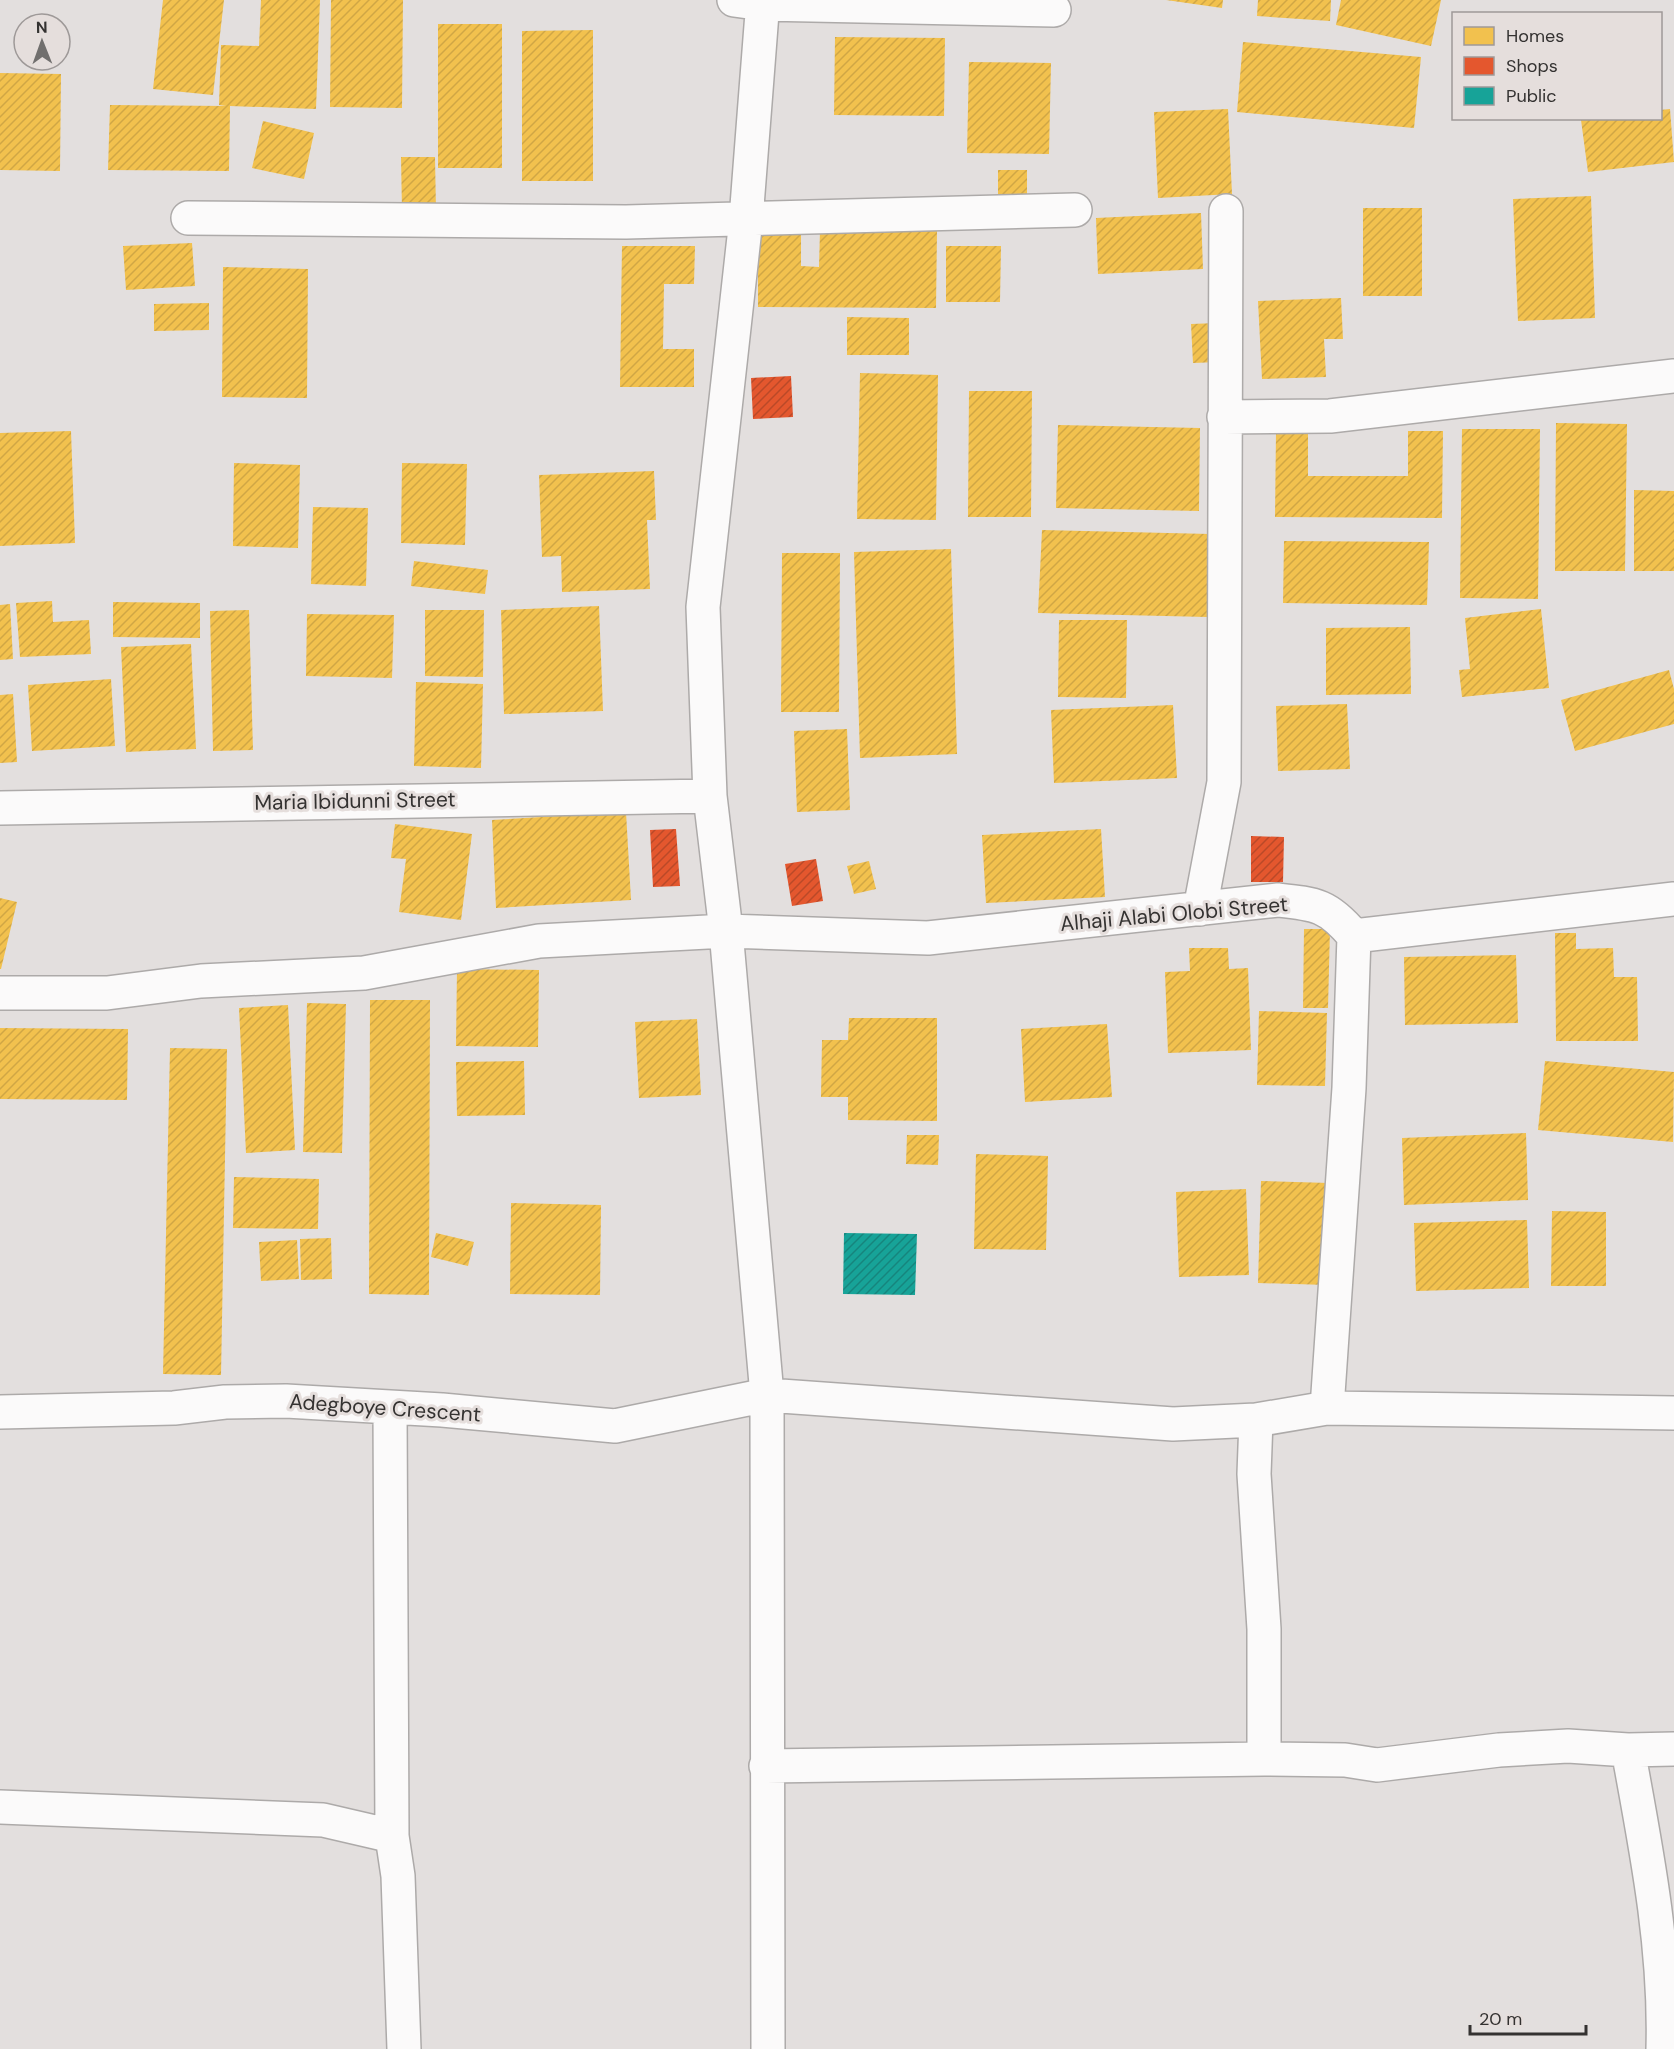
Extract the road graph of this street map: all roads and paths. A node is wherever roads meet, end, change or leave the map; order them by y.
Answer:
1 (753, 1) edge
2 (1054, 10) dead end
3 (1075, 210) dead end
4 (1226, 211) dead end
5 (188, 218) dead end
6 (746, 219) junction
7 (1674, 376) edge
8 (1224, 417) junction
9 (710, 796) junction
10 (0, 808) edge
11 (1674, 899) edge
12 (1200, 909) junction
13 (726, 931) junction
14 (1354, 936) junction
15 (0, 993) edge
16 (767, 1395) junction
17 (390, 1408) junction
18 (1327, 1408) junction
19 (0, 1412) edge
20 (1674, 1413) edge
21 (1256, 1420) junction
22 (1674, 1749) edge
23 (1628, 1750) junction
24 (1263, 1759) junction
25 (766, 1766) junction
26 (0, 1807) edge
27 (392, 1836) junction
28 (404, 2049) edge
29 (768, 2049) edge
30 (1663, 2049) edge

1 - 2 street
1 - 6 street
3 - 6 street
4 - 8 street
5 - 6 street
6 - 9 street
7 - 8 street
8 - 12 street
9 - 10 street, Maria Ibidunni Street
9 - 13 street
11 - 14 street
12 - 13 street, Alhaji Alabi Olobi Street
12 - 14 street, Alhaji Alabi Olobi Street
13 - 15 street, Alhaji Alabi Olobi Street
13 - 16 street
14 - 18 street
16 - 17 street, Adegboye Crescent
16 - 21 street, Adegboye Crescent
16 - 25 street
17 - 19 street, Adegboye Crescent
17 - 27 street
18 - 20 street, Adegboye Crescent
18 - 21 street, Adegboye Crescent
21 - 24 street
22 - 23 street
23 - 24 street
23 - 30 street
24 - 25 street
25 - 29 street
26 - 27 street
27 - 28 street

